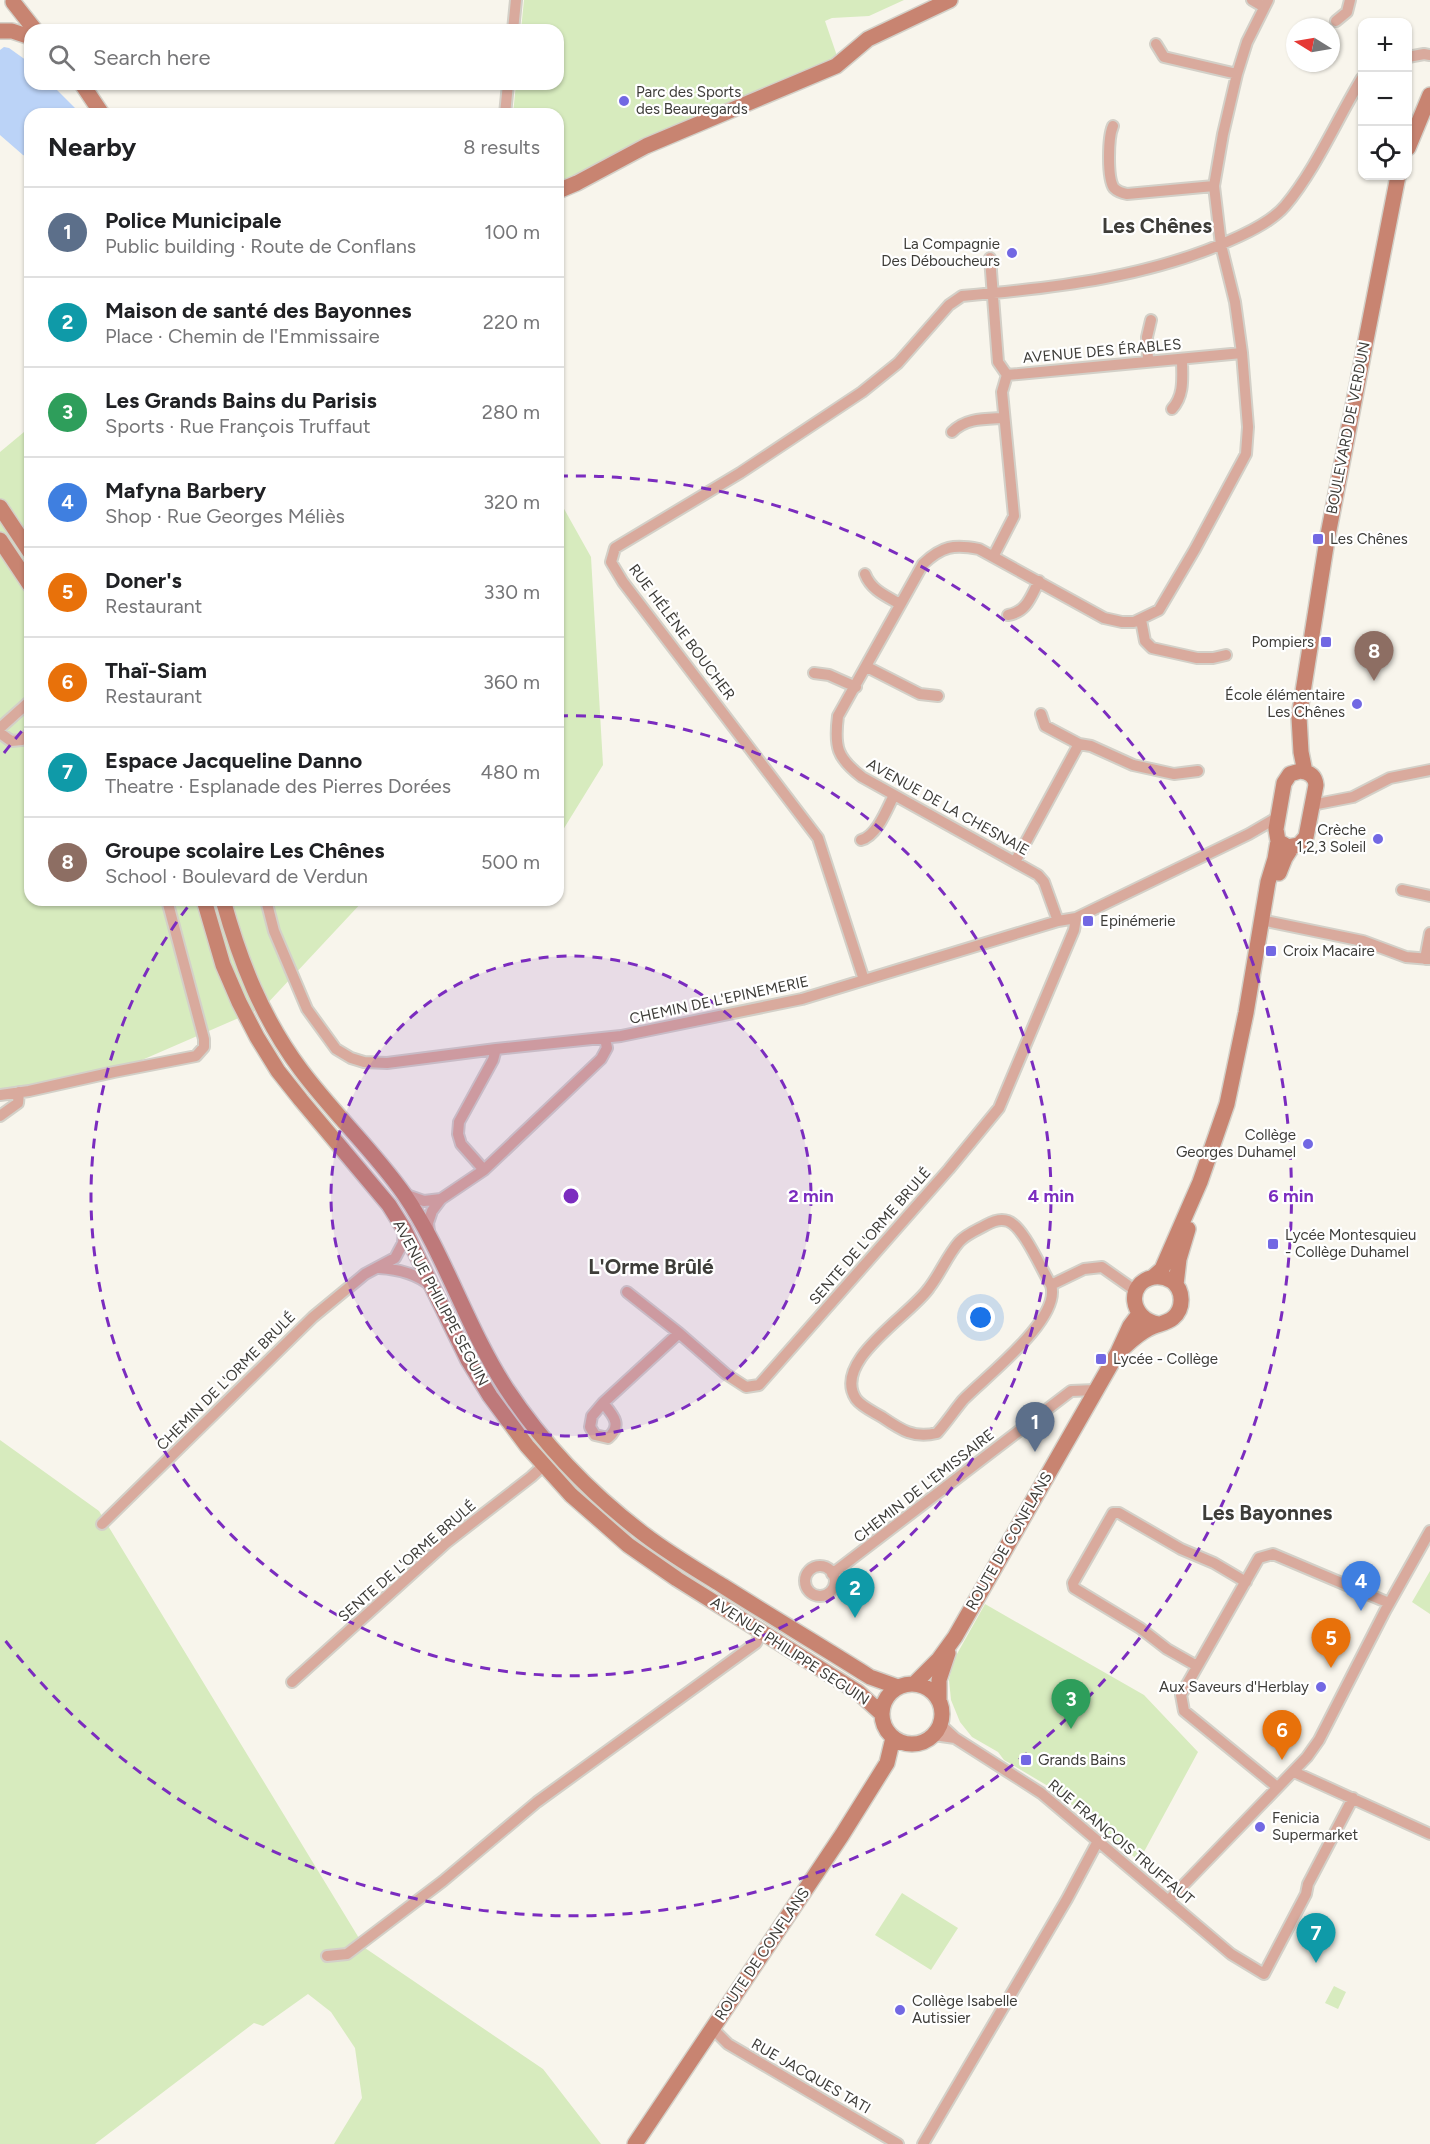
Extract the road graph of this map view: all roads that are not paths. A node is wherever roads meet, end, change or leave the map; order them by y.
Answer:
1 (516, 0) edge
2 (933, 0) edge
3 (950, 0) edge
4 (1252, 0) edge
5 (1350, 0) edge
6 (13, 1) edge
7 (1266, 3) edge
8 (1340, 18) edge
9 (31, 24) edge
10 (514, 24) edge
11 (0, 28) edge
12 (24, 35) edge
13 (1156, 44) dead end
14 (1430, 55) edge
15 (848, 56) junction
16 (1412, 56) edge
17 (1237, 74) junction
18 (1358, 85) edge
19 (86, 90) edge
20 (507, 90) edge
21 (1430, 95) edge
22 (98, 108) edge
23 (506, 108) edge
24 (1113, 126) dead end
25 (1412, 136) edge
26 (1397, 180) edge
27 (1214, 186) junction
28 (564, 188) edge
29 (1221, 245) junction
30 (990, 258) dead end
31 (992, 293) junction
32 (1151, 320) dead end
33 (1242, 353) junction
34 (1182, 359) junction
35 (1148, 361) junction
36 (1007, 375) junction
37 (1172, 409) dead end
38 (1003, 418) junction
39 (952, 432) dead end
40 (0, 507) edge
41 (0, 540) edge
42 (24, 543) edge
43 (994, 555) junction
44 (865, 574) dead end
45 (24, 576) edge
46 (1039, 581) junction
47 (900, 604) junction
48 (1008, 615) dead end
49 (1141, 620) junction
50 (1226, 655) dead end
51 (867, 667) junction
52 (814, 674) dead end
53 (856, 687) junction
54 (938, 696) dead end
55 (24, 704) edge
56 (1041, 714) dead end
57 (0, 731) edge
58 (24, 738) edge
59 (1079, 744) junction
60 (1430, 770) edge
61 (1198, 771) dead end
62 (1298, 772) junction
63 (1316, 785) junction
64 (894, 795) junction
65 (1339, 798) junction
66 (1312, 805) junction
67 (1278, 817) junction
68 (1249, 834) junction
69 (1277, 838) junction
70 (861, 840) dead end
71 (1292, 847) junction
72 (1015, 862) junction
73 (1402, 890) dead end
74 (1430, 896) edge
75 (169, 906) edge
76 (206, 906) edge
77 (225, 906) edge
78 (268, 906) edge
79 (1076, 918) junction
80 (1058, 921) junction
81 (1266, 921) junction
82 (1430, 933) edge
83 (1427, 959) edge
84 (864, 980) junction
85 (605, 1038) junction
86 (496, 1049) junction
87 (19, 1092) junction
88 (0, 1095) edge
89 (0, 1116) edge
90 (484, 1170) junction
91 (404, 1194) junction
92 (441, 1199) junction
93 (404, 1229) junction
94 (429, 1238) junction
95 (379, 1268) junction
96 (1153, 1277) junction
97 (1051, 1285) junction
98 (1176, 1285) junction
99 (433, 1288) junction
100 (1136, 1291) junction
101 (627, 1292) dead end
102 (1139, 1314) junction
103 (1158, 1324) junction
104 (679, 1333) junction
105 (1118, 1352) junction
106 (1095, 1390) junction
107 (603, 1403) dead end
108 (543, 1466) junction
109 (102, 1524) dead end
110 (1430, 1531) edge
111 (832, 1574) dead end
112 (1246, 1582) junction
113 (1389, 1603) junction
114 (762, 1632) junction
115 (955, 1637) junction
116 (1197, 1666) junction
117 (292, 1682) dead end
118 (914, 1684) junction
119 (898, 1688) junction
120 (939, 1700) junction
121 (882, 1714) junction
122 (937, 1730) junction
123 (893, 1738) junction
124 (913, 1744) junction
125 (887, 1763) junction
126 (1293, 1772) junction
127 (1277, 1787) junction
128 (1353, 1798) junction
129 (1430, 1834) edge
130 (1098, 1841) junction
131 (1169, 1900) junction
132 (327, 1956) dead end
133 (713, 2029) junction
134 (635, 2144) edge
135 (898, 2144) edge
136 (923, 2144) edge

1 - 10 street
2 - 15 main road
3 - 15 main road
4 - 7 street
5 - 8 street
6 - 9 main road
6 - 11 main road
7 - 17 street
11 - 12 main road
13 - 17 street
14 - 16 street
15 - 28 main road
17 - 27 street
18 - 29 street
19 - 22 main road
20 - 23 street
21 - 25 main road
24 - 27 street
26 - 62 main road, BOULEVARD DE VERDUN
27 - 29 street
29 - 31 street
29 - 33 street
30 - 31 street
31 - 36 street
31 - 84 street, RUE HÉLÈNE BOUCHER
32 - 35 street
33 - 34 street, AVENUE DES ÉRABLES
33 - 49 street
34 - 35 street, AVENUE DES ÉRABLES
34 - 37 street
35 - 36 street, AVENUE DES ÉRABLES
36 - 38 street, AVENUE DES ÉRABLES
38 - 39 street
38 - 43 street, AVENUE DES ÉRABLES
40 - 42 main road
41 - 45 main road
43 - 46 street, AVENUE DE LA CHESNAIE
43 - 47 street, AVENUE DE LA CHESNAIE
44 - 47 street
46 - 48 street
46 - 49 street, AVENUE DE LA CHESNAIE
47 - 51 street, AVENUE DE LA CHESNAIE
49 - 50 street
51 - 53 street, AVENUE DE LA CHESNAIE
51 - 54 street
52 - 53 street
53 - 64 street, AVENUE DE LA CHESNAIE
55 - 57 street
56 - 59 street
57 - 58 street
59 - 61 street
59 - 72 street
60 - 65 street
62 - 63 main road
62 - 67 main road, BOULEVARD DE VERDUN
63 - 65 street
63 - 66 main road
64 - 70 street
64 - 72 street, AVENUE DE LA CHESNAIE
65 - 66 street
66 - 71 main road
67 - 68 street, CHEMIN DE L'EPINEMERIE
67 - 69 main road, BOULEVARD DE VERDUN
68 - 69 street, CHEMIN DE L'EPINEMERIE
68 - 79 street, CHEMIN DE L'EPINEMERIE
69 - 71 main road
69 - 81 main road
71 - 81 main road
72 - 80 street, AVENUE DE LA CHESNAIE
73 - 74 street
75 - 87 street
76 - 93 main road, AVENUE PHILIPPE SEGUIN
77 - 91 main road, AVENUE PHILIPPE SEGUIN
78 - 86 street, CHEMIN DE L'EPINEMERIE
79 - 80 street, CHEMIN DE L'EPINEMERIE
79 - 104 street, SENTE DE L'ORME BRULÉ
80 - 84 street, CHEMIN DE L'EPINEMERIE
81 - 83 street
81 - 96 main road
81 - 98 main road
82 - 83 street
84 - 85 street, CHEMIN DE L'EPINEMERIE
85 - 86 street, CHEMIN DE L'EPINEMERIE
85 - 90 street
86 - 90 street
87 - 88 street
87 - 89 street
90 - 92 street
91 - 92 street
91 - 94 main road, AVENUE PHILIPPE SEGUIN
92 - 94 street
93 - 95 street, CHEMIN DE L'ORME BRULÉ
93 - 99 main road, AVENUE PHILIPPE SEGUIN
94 - 119 main road, AVENUE PHILIPPE SEGUIN
95 - 99 street
95 - 109 street, CHEMIN DE L'ORME BRULÉ
96 - 98 main road
96 - 100 main road
97 - 97 street
97 - 100 street
98 - 103 main road
99 - 108 main road, AVENUE PHILIPPE SEGUIN
100 - 102 main road
101 - 104 street, SENTE DE L'ORME BRULÉ
102 - 103 main road
102 - 105 main road
103 - 105 main road
104 - 107 street
105 - 106 main road, ROUTE DE CONFLANS
106 - 111 street, CHEMIN DE L'EMISSAIRE
106 - 115 main road, ROUTE DE CONFLANS
108 - 114 main road, AVENUE PHILIPPE SEGUIN
108 - 117 street, SENTE DE L'ORME BRULÉ
110 - 113 street
112 - 113 street
112 - 116 street
112 - 116 street
113 - 126 street
114 - 121 main road, AVENUE PHILIPPE SEGUIN
114 - 132 street
115 - 118 main road, ROUTE DE CONFLANS
115 - 120 main road, ROUTE DE CONFLANS
116 - 127 street
118 - 119 main road
118 - 120 main road
119 - 121 main road
120 - 122 main road
121 - 123 main road
122 - 124 main road
122 - 130 street, RUE FRANÇOIS TRUFFAUT
123 - 124 main road
123 - 125 main road, ROUTE DE CONFLANS
124 - 125 main road, ROUTE DE CONFLANS
125 - 133 main road, ROUTE DE CONFLANS
126 - 127 street
126 - 128 street
127 - 131 street
128 - 129 street
128 - 131 street, RUE FRANÇOIS TRUFFAUT
130 - 131 street, RUE FRANÇOIS TRUFFAUT
130 - 136 street
133 - 134 main road, ROUTE DE CONFLANS
133 - 135 street, RUE JACQUES TATI

